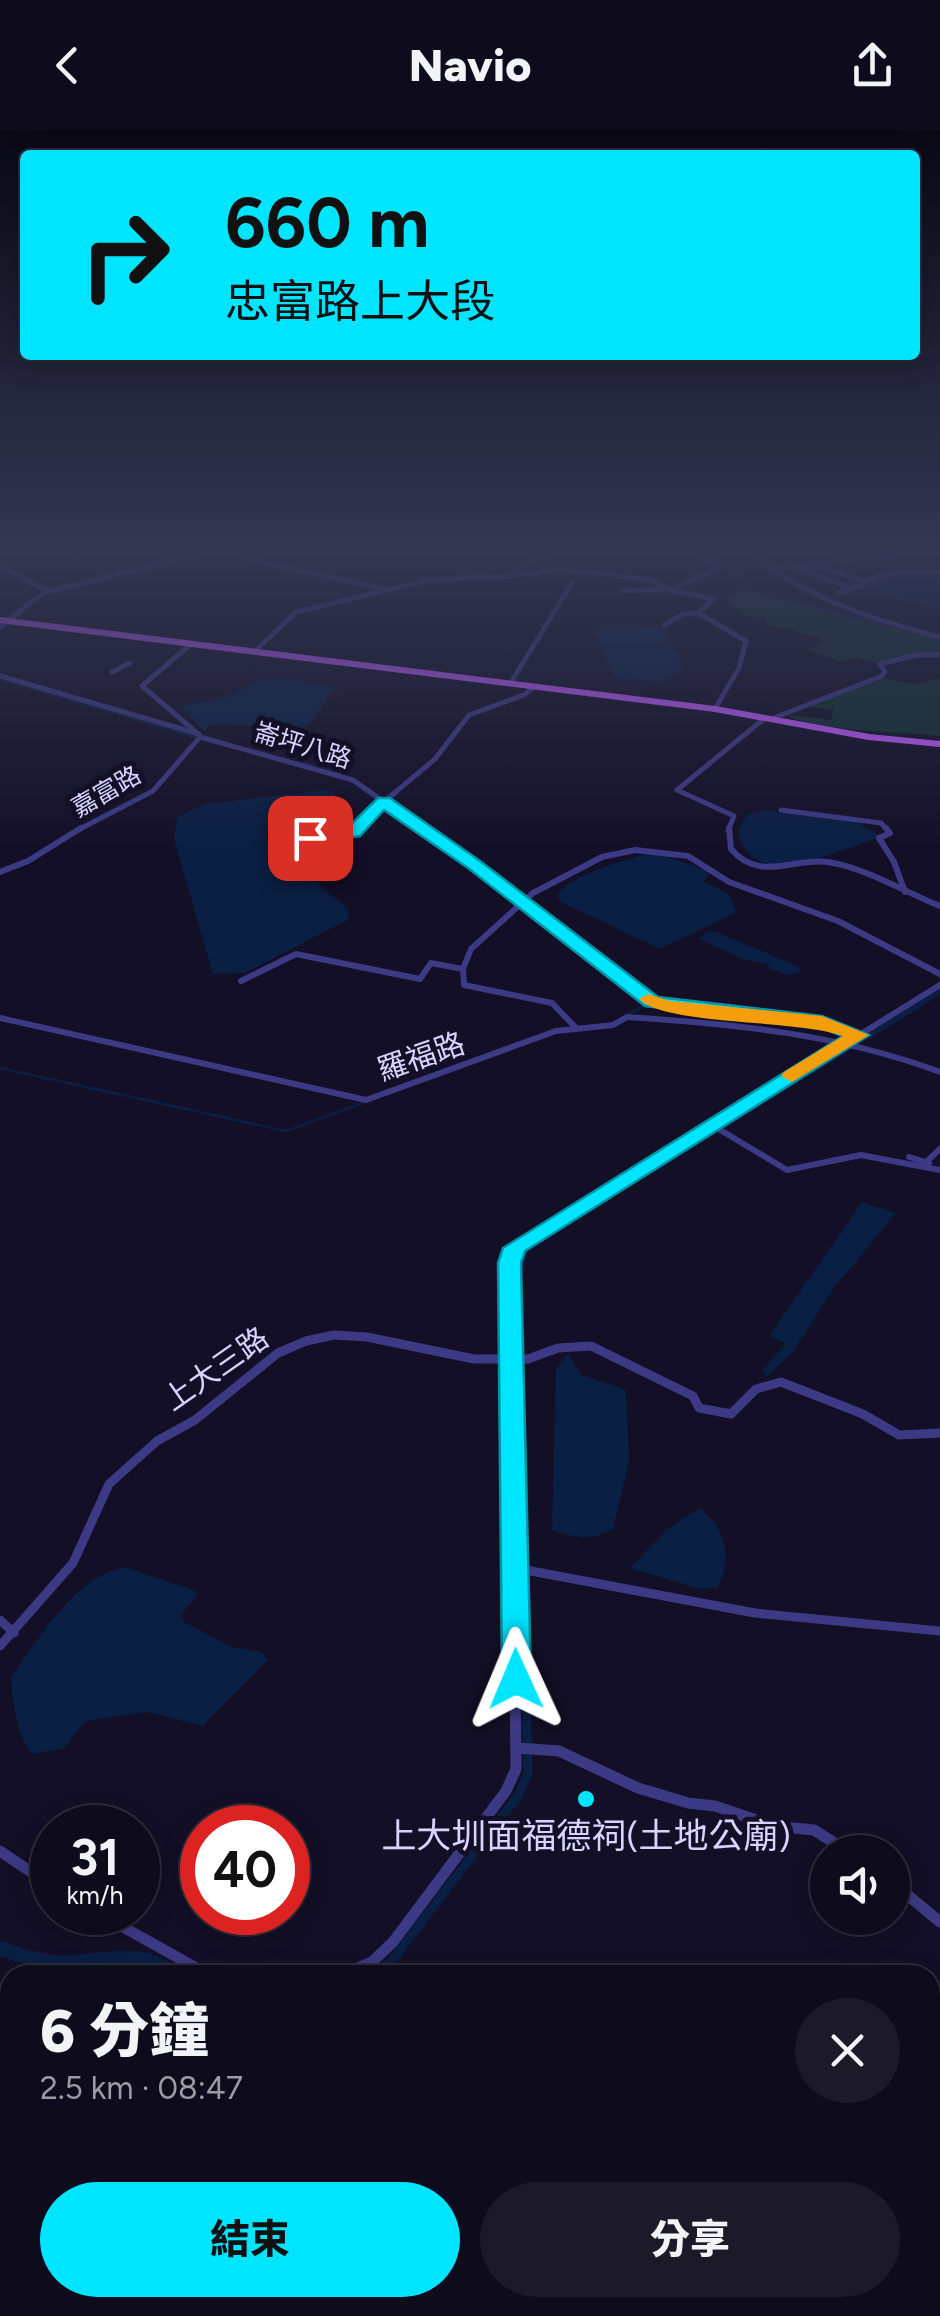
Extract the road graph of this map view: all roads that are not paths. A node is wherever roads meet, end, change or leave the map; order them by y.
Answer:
1 (187, 647) edge
2 (215, 647) edge
3 (259, 647) edge
4 (533, 647) edge
5 (745, 647) edge
6 (254, 652) junction
7 (940, 655) edge
8 (130, 663) dead end
9 (112, 672) dead end
10 (0, 676) edge
11 (510, 684) junction
12 (534, 687) junction
13 (715, 709) junction
14 (768, 719) junction
15 (199, 735) junction
16 (940, 744) edge
17 (384, 802) junction
18 (781, 810) dead end
19 (0, 872) edge
20 (337, 874) dead end
21 (905, 892) junction
22 (521, 903) junction
23 (940, 906) edge
24 (463, 969) junction
25 (940, 974) edge
26 (241, 981) dead end
27 (940, 985) edge
28 (0, 1018) edge
29 (576, 1028) junction
30 (857, 1041) junction
31 (940, 1072) edge
32 (716, 1127) junction
33 (940, 1149) edge
34 (910, 1156) dead end
35 (926, 1162) junction
36 (940, 1168) edge
37 (512, 1359) junction
38 (940, 1432) edge
39 (522, 1568) junction
40 (0, 1620) edge
41 (940, 1630) edge
42 (14, 1633) junction
43 (0, 1646) edge
44 (520, 1748) junction
45 (822, 1835) edge
46 (0, 1851) edge
47 (30, 1871) edge
48 (910, 1897) edge
49 (940, 1922) edge
50 (137, 1935) edge
51 (191, 1965) edge
52 (365, 1965) edge

1 - 15 street
2 - 6 main road
3 - 6 street
4 - 11 street
5 - 13 street
6 - 11 main road
7 - 14 street
8 - 9 street
10 - 15 street, 崙坪八路
11 - 12 main road
12 - 13 main road
12 - 17 street
13 - 14 main road
14 - 16 main road
14 - 21 street
15 - 17 street, 崙坪八路
15 - 19 street, 嘉富路
17 - 20 street
17 - 22 street, 崙坪八路
18 - 21 street
21 - 23 street
22 - 24 street
22 - 25 street
22 - 30 street, 崙坪八路
24 - 26 street
24 - 29 street
27 - 30 street
28 - 29 street, 羅福路
29 - 30 street, 羅福路
30 - 31 street
30 - 32 street
32 - 36 street
32 - 37 street
33 - 35 street
34 - 35 street
35 - 36 street
37 - 38 street, 上大三路
37 - 39 street
37 - 42 street, 上大三路
39 - 41 street
39 - 44 street
40 - 42 street
42 - 43 street, 上大三路
44 - 45 street
44 - 52 street
46 - 47 street
48 - 49 street
50 - 51 street

